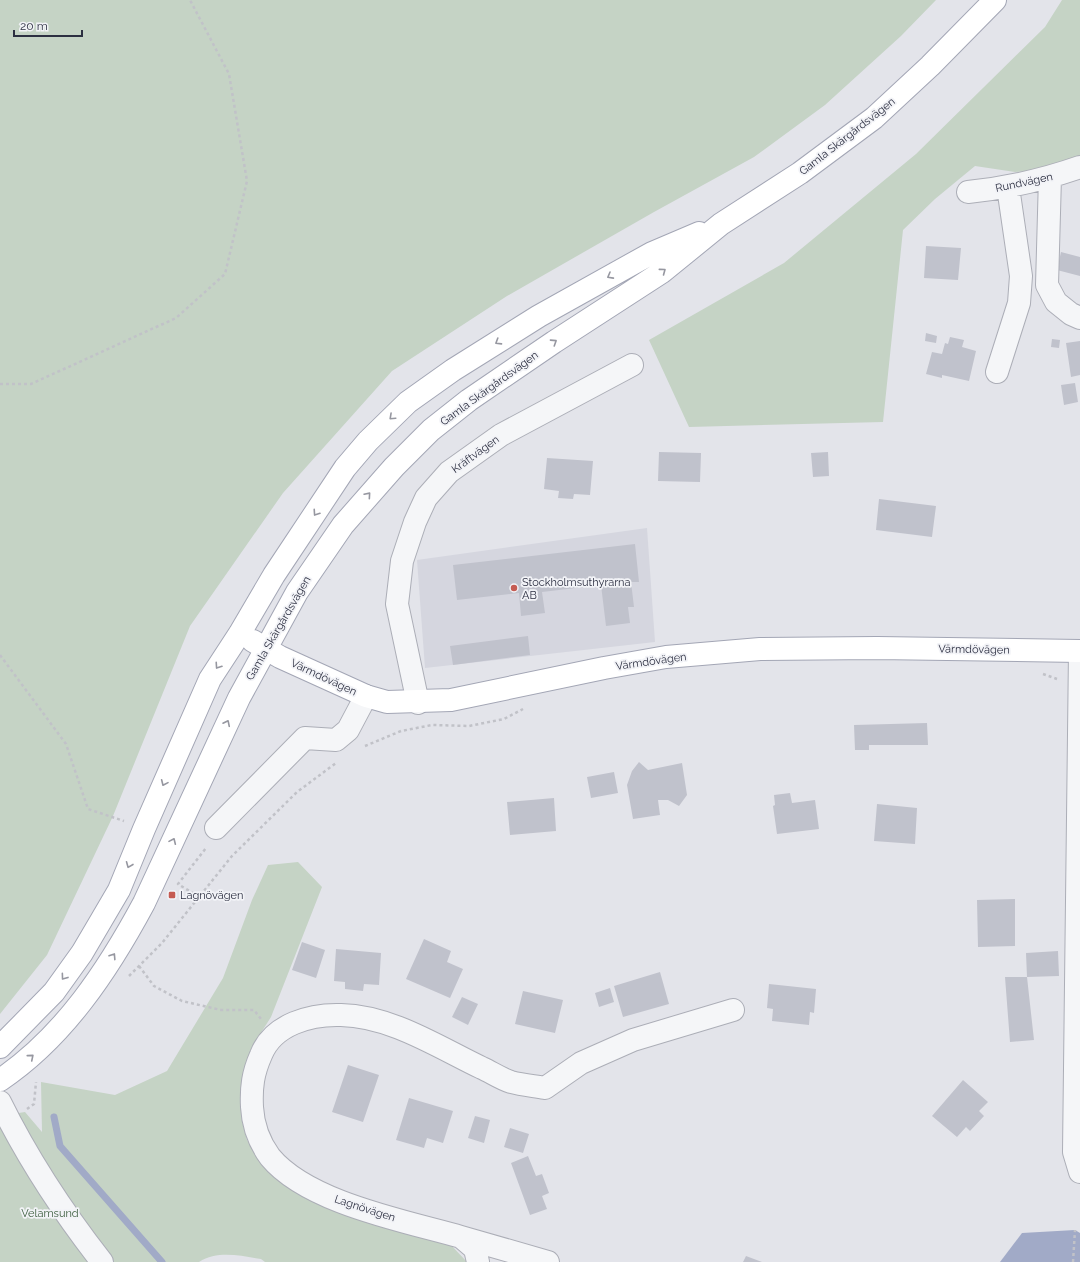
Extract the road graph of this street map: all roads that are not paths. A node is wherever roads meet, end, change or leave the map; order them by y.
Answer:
1 (995, 0) edge
2 (1080, 168) edge
3 (1050, 178) junction
4 (1008, 188) junction
5 (968, 192) dead end
6 (721, 224) junction
7 (1080, 318) edge
8 (632, 365) dead end
9 (997, 372) dead end
10 (240, 634) junction
11 (265, 648) junction
12 (1080, 651) edge
13 (1080, 684) edge
14 (366, 696) junction
15 (418, 703) junction
16 (216, 828) road end
17 (733, 1010) dead end
18 (0, 1047) edge
19 (0, 1080) edge
20 (4, 1112) edge
21 (1080, 1172) edge
22 (461, 1237) junction
23 (102, 1262) edge
24 (478, 1262) edge
25 (548, 1262) edge

1 - 6 main road, Gamla Skärgårdsvägen
2 - 3 street, Rundvägen
3 - 4 street, Rundvägen
3 - 7 street
4 - 5 street, Rundvägen
4 - 9 street
6 -> 10 main road, Gamla Skärgårdsvägen
11 -> 6 main road, Gamla Skärgårdsvägen
8 - 15 street, Kräftvägen
10 - 11 main road, Värmdövägen
10 -> 18 main road, Gamla Skärgårdsvägen
11 - 14 main road, Värmdövägen
19 -> 11 main road, Gamla Skärgårdsvägen
12 - 13 street
12 - 15 main road, Värmdövägen
13 - 21 street
14 - 15 main road, Värmdövägen
14 - 16 street
17 - 22 street, Lagnövägen
20 - 23 street
22 - 24 street, Lagnövägen
22 - 25 street, Lagnövägen

